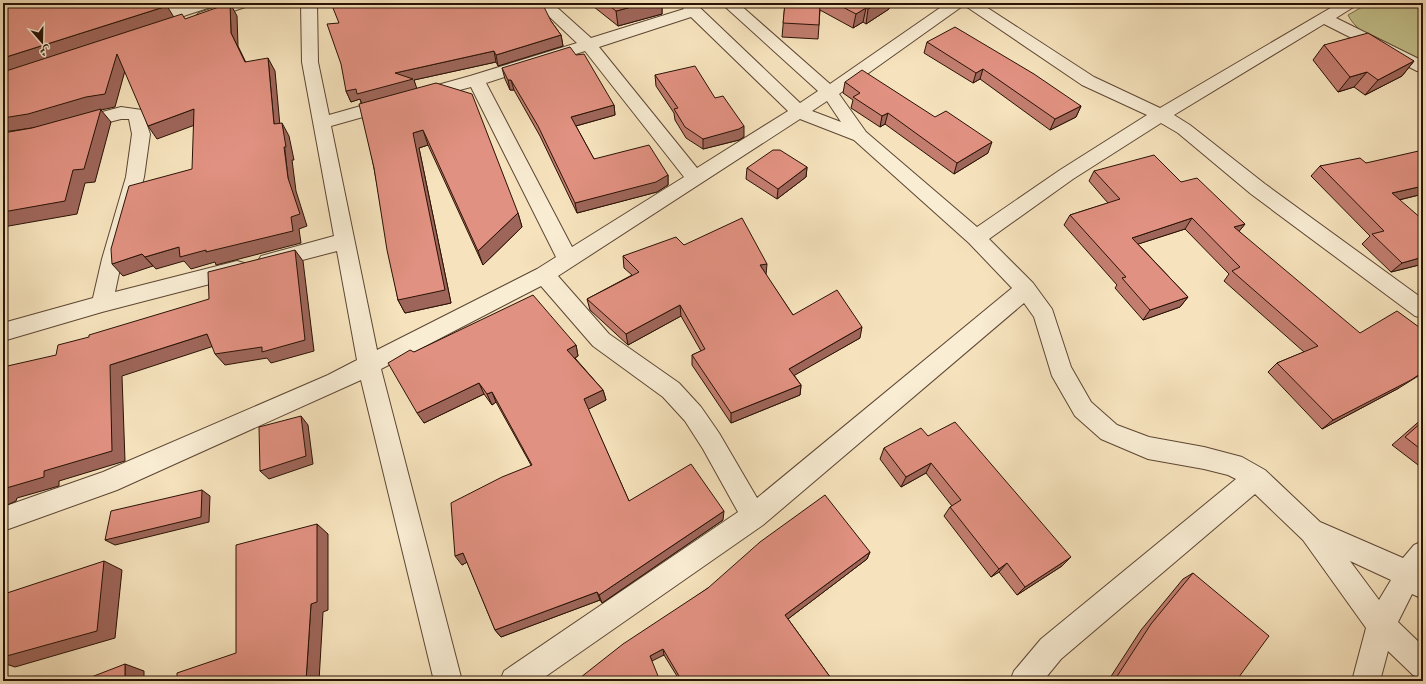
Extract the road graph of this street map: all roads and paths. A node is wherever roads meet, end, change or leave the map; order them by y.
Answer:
1 (210, 3) edge
2 (243, 3) edge
3 (309, 3) edge
4 (544, 3) edge
5 (729, 3) edge
6 (957, 3) edge
7 (970, 3) edge
8 (1350, 3) edge
9 (690, 7) edge
10 (172, 8) edge
11 (1324, 18) junction
12 (588, 44) junction
13 (1423, 67) edge
14 (476, 80) junction
15 (829, 92) junction
16 (799, 112) junction
17 (1162, 115) junction
18 (321, 123) junction
19 (62, 128) edge
20 (860, 136) junction
21 (695, 178) junction
22 (976, 238) junction
23 (345, 242) junction
24 (568, 260) junction
25 (544, 275) junction
26 (1026, 289) junction
27 (102, 304) junction
28 (1423, 310) edge
29 (3, 332) edge
30 (369, 365) junction
31 (1256, 478) junction
32 (754, 516) junction
33 (3, 520) edge
34 (1312, 531) junction
35 (1418, 571) edge
36 (1381, 625) junction
37 (1423, 665) edge
38 (448, 681) edge
39 (514, 681) edge
40 (1024, 681) edge
41 (1366, 681) edge

1 - 10 street
2 - 10 street
3 - 18 street
4 - 12 street
5 - 15 street
6 - 15 street
7 - 17 street
8 - 11 street
9 - 12 street
9 - 16 street
11 - 13 street
11 - 17 street
12 - 14 street
12 - 21 street
14 - 18 street
14 - 24 street
15 - 16 street
15 - 20 street
16 - 20 street
16 - 21 street
17 - 22 street
17 - 28 street
18 - 23 street
19 - 27 street
20 - 22 street
21 - 24 street
22 - 26 street
23 - 27 street
23 - 30 street
24 - 25 street
25 - 30 street
25 - 32 street
26 - 31 street
26 - 32 street
27 - 29 street
30 - 33 street
30 - 38 street
31 - 34 street
31 - 40 street
32 - 39 street
34 - 35 street
34 - 36 street
35 - 36 street
36 - 37 street
36 - 41 street

